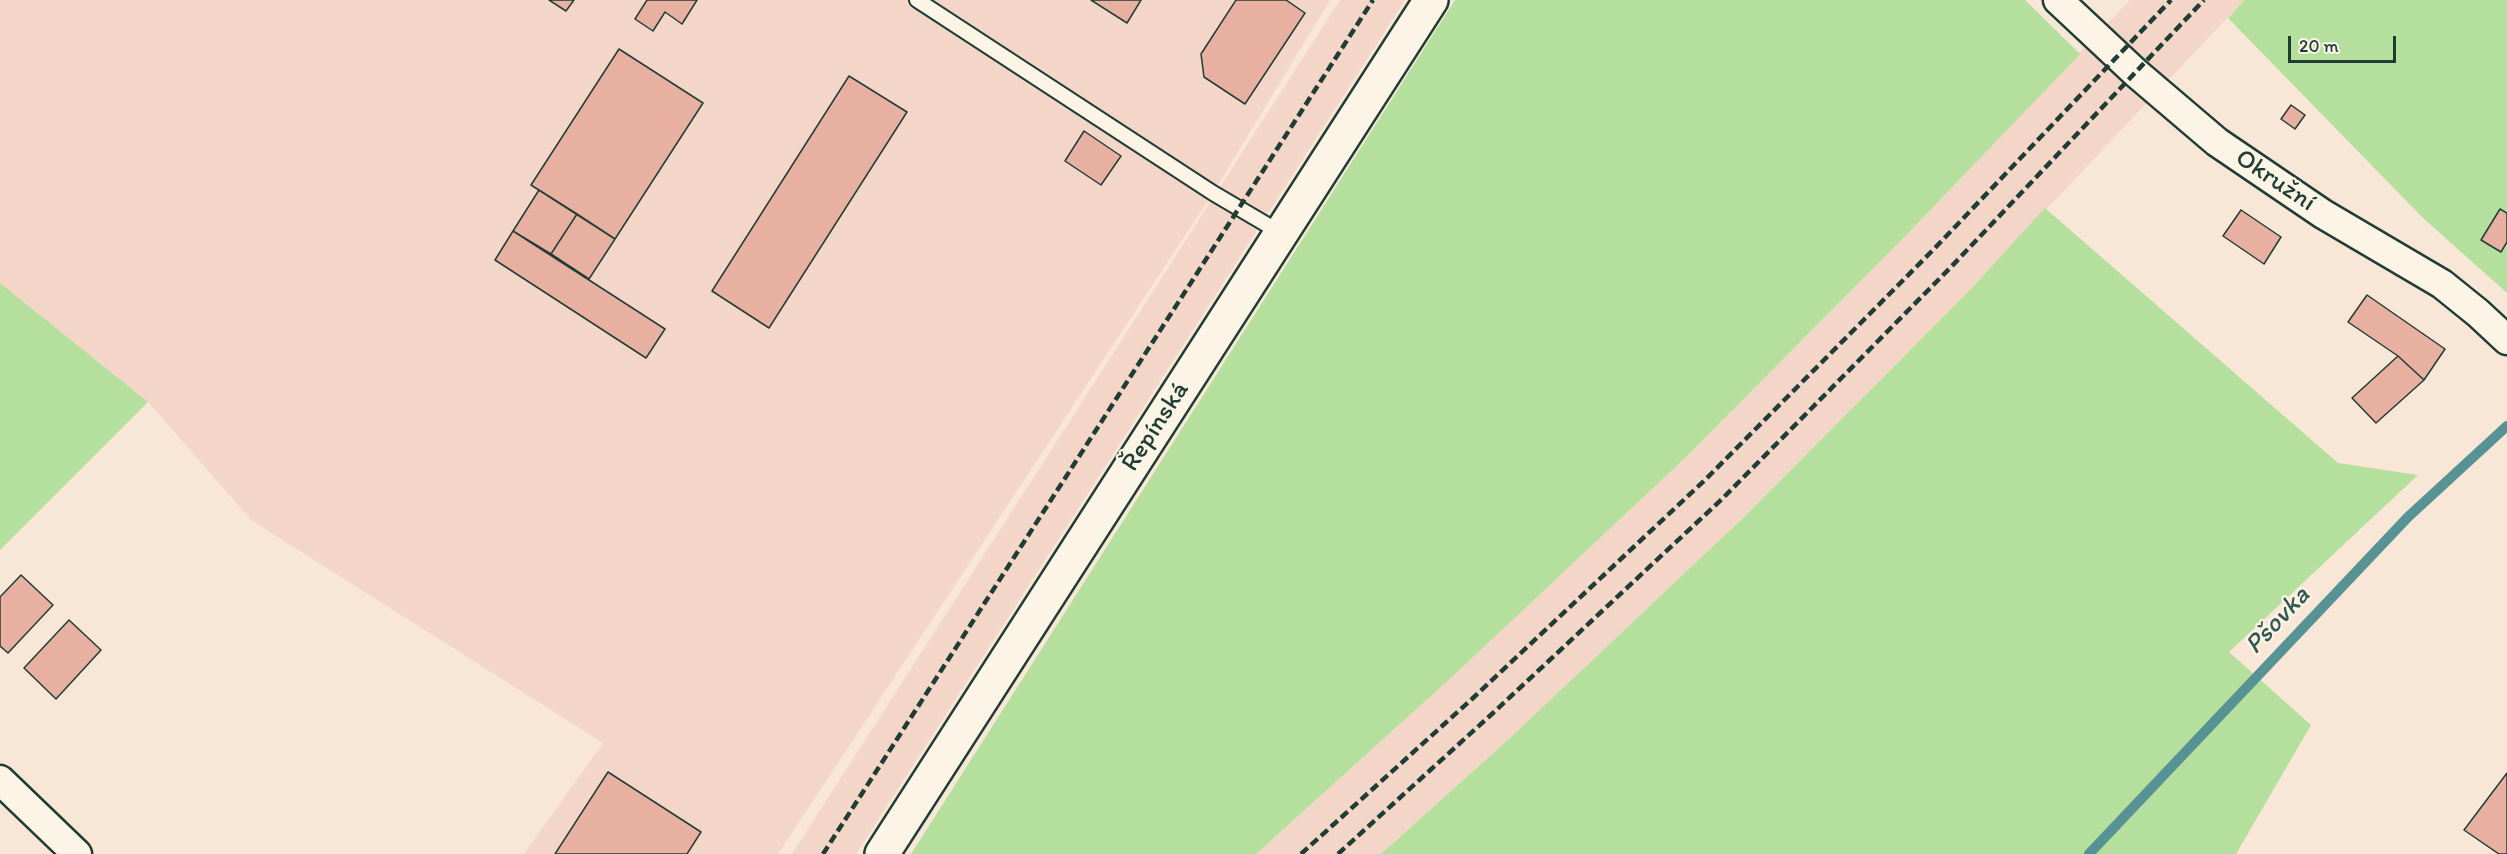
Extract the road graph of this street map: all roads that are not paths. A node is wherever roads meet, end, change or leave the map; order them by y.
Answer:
1 (917, 0) edge
2 (1431, 0) edge
3 (2058, 0) edge
4 (1281, 233) junction
5 (2507, 340) edge
6 (0, 780) edge
7 (77, 854) edge
8 (882, 854) edge

1 - 4 lane
2 - 4 street, Řepínská
3 - 5 street, Okružní
4 - 8 street, Řepínská
6 - 7 street

